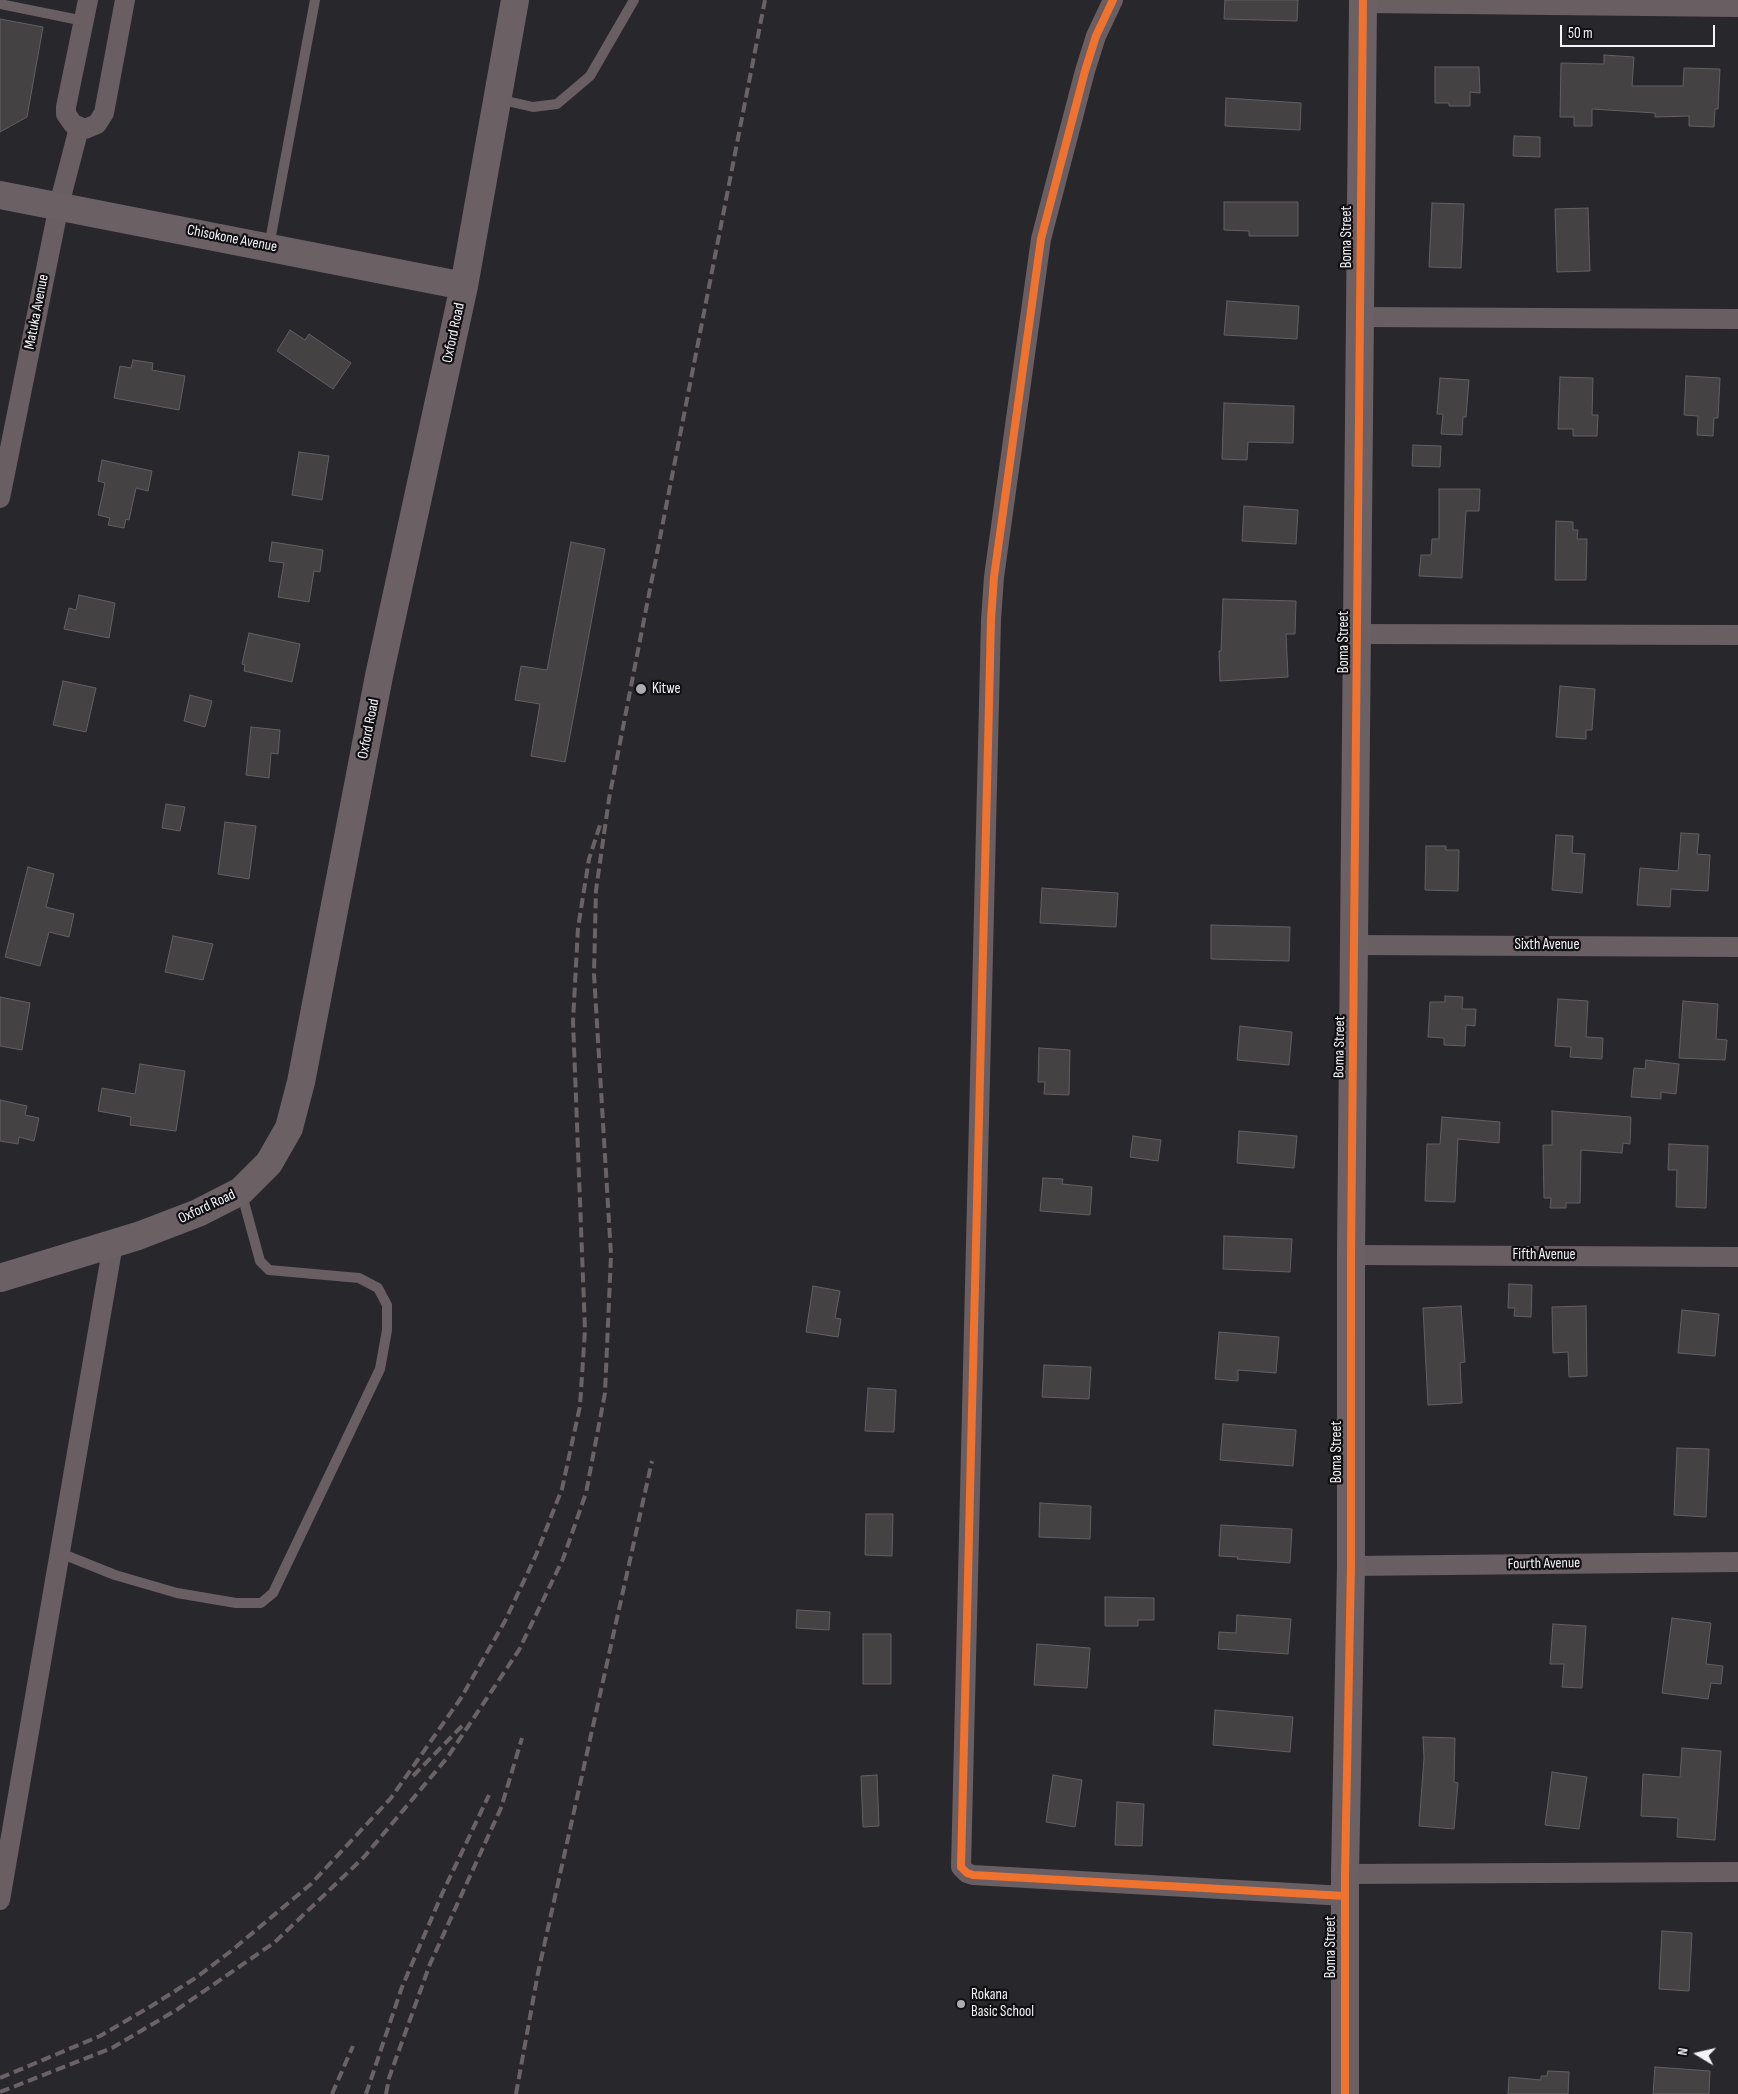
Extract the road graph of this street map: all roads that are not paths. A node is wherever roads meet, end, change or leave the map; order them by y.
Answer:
1 (88, 0) edge
2 (125, 0) edge
3 (315, 0) edge
4 (515, 0) edge
5 (634, 0) edge
6 (1114, 0) edge
7 (1363, 2) edge
8 (0, 4) edge
9 (1738, 7) edge
10 (84, 20) junction
11 (498, 99) junction
12 (79, 128) junction
13 (0, 194) edge
14 (59, 205) junction
15 (269, 246) junction
16 (464, 286) junction
17 (1360, 317) junction
18 (1738, 318) edge
19 (0, 498) edge
20 (1358, 634) junction
21 (1738, 635) edge
22 (1355, 945) junction
23 (1738, 947) edge
24 (241, 1191) junction
25 (113, 1244) junction
26 (1351, 1255) junction
27 (1738, 1257) edge
28 (0, 1278) edge
29 (60, 1553) junction
30 (1738, 1562) edge
31 (1351, 1566) junction
32 (1738, 1872) edge
33 (1345, 1885) junction
34 (0, 1900) edge
35 (1345, 2094) edge

1 - 10 street
2 - 12 street
3 - 15 lane
4 - 11 street, Oxford Road
5 - 11 lane
6 - 33 street
7 - 9 street
7 - 17 street, Boma Street
8 - 10 lane
10 - 12 street
11 - 16 street, Oxford Road
12 - 14 street, Matuka Avenue
13 - 14 street, Chisokone Avenue
14 - 15 street, Chisokone Avenue
14 - 19 street, Matuka Avenue
15 - 16 street, Chisokone Avenue
16 - 24 street, Oxford Road
17 - 18 street
17 - 20 street, Boma Street
20 - 21 street
20 - 22 street, Boma Street
22 - 23 street, Sixth Avenue
22 - 26 street, Boma Street
24 - 25 street, Oxford Road
24 - 29 lane
25 - 28 street, Oxford Road
25 - 29 street
26 - 27 street, Fifth Avenue
26 - 31 street, Boma Street
29 - 34 street
30 - 31 street, Fourth Avenue
31 - 33 street, Boma Street
32 - 33 street
33 - 35 street, Boma Street

